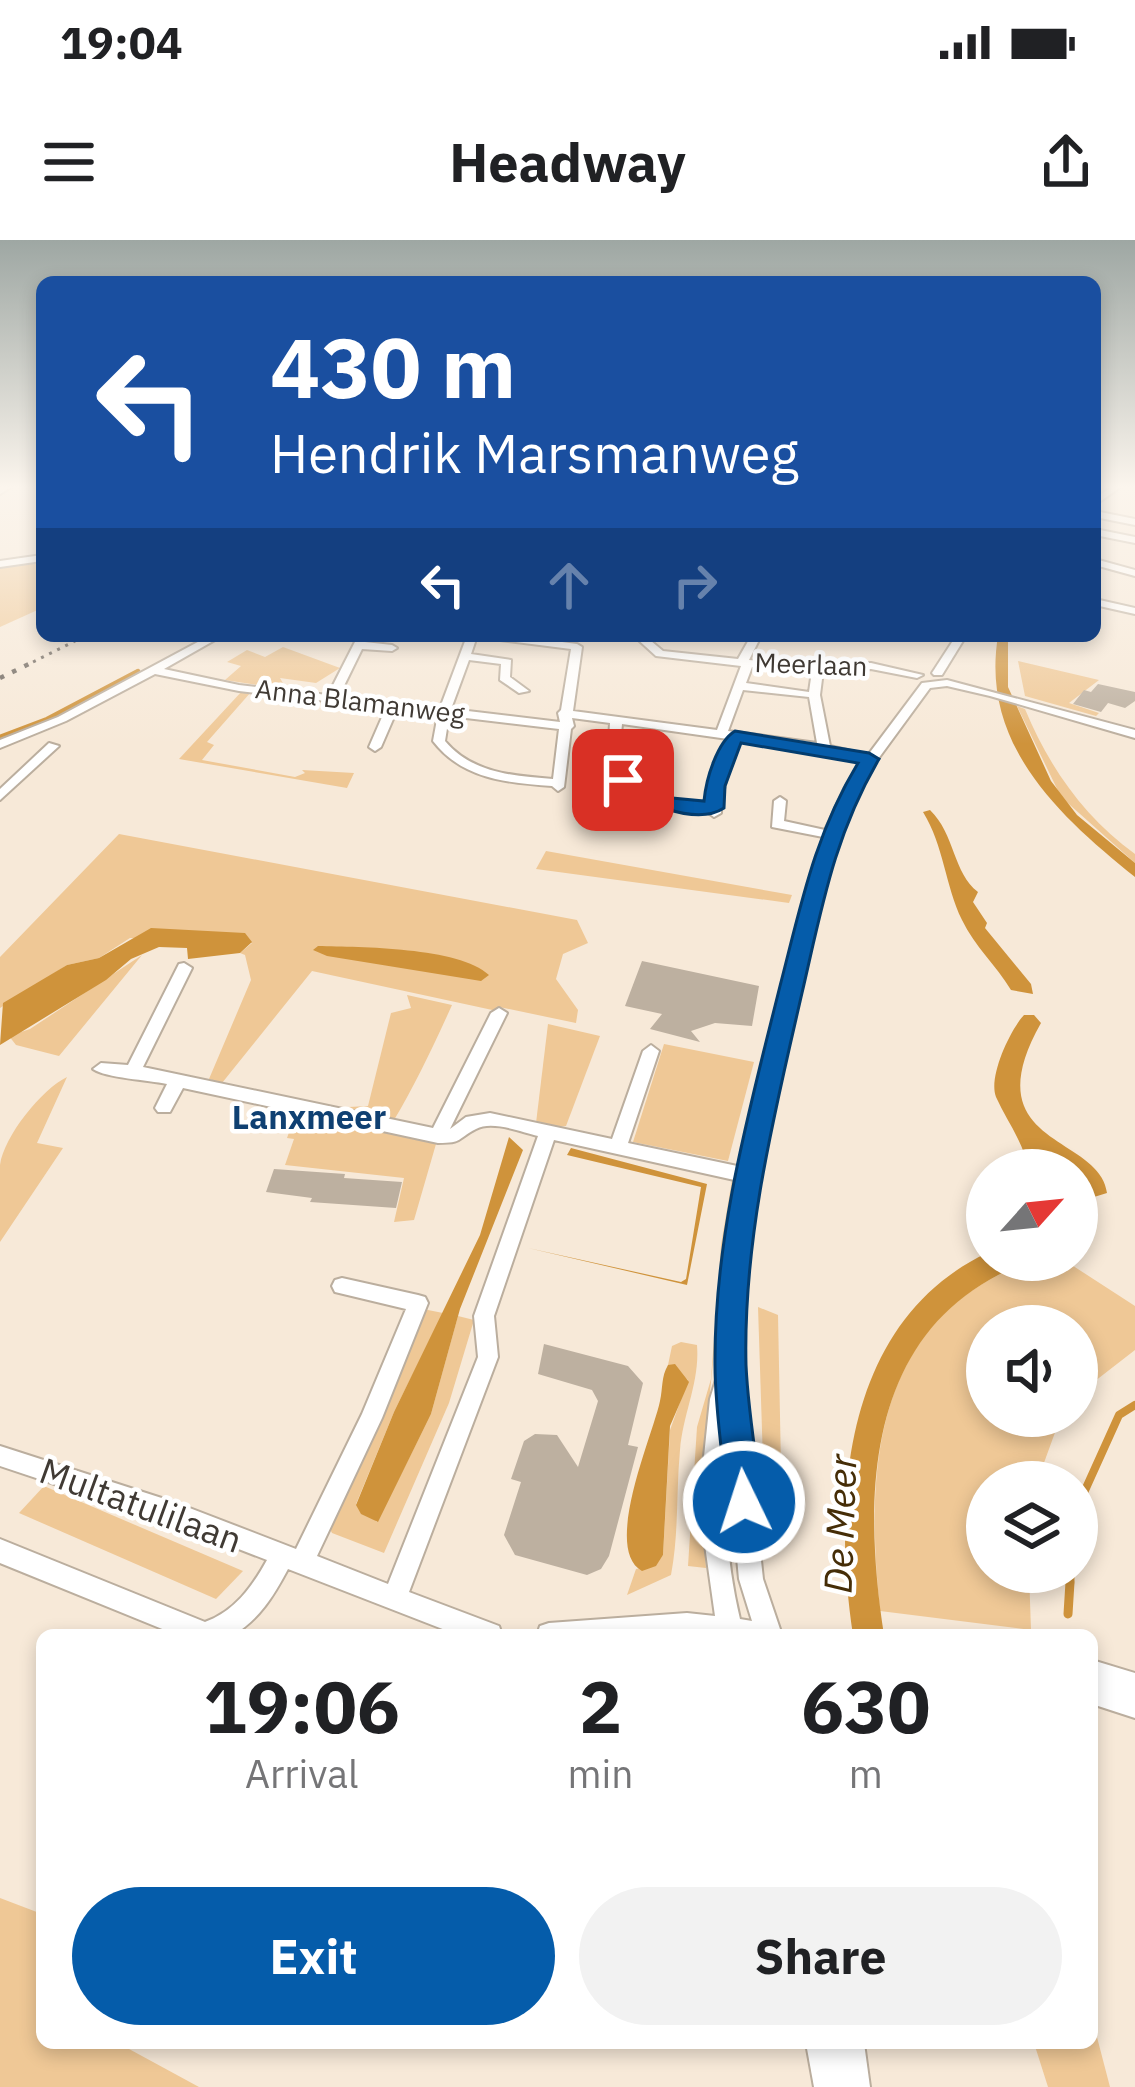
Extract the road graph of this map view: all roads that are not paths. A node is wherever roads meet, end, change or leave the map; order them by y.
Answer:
1 (1101, 603) edge
2 (1135, 611) edge
3 (206, 642) edge
4 (359, 642) edge
5 (368, 642) edge
6 (470, 642) edge
7 (539, 642) edge
8 (646, 642) edge
9 (753, 642) edge
10 (958, 642) edge
11 (392, 648) dead end
12 (464, 656) junction
13 (745, 662) junction
14 (818, 669) junction
15 (154, 670) junction
16 (942, 678) junction
17 (921, 680) junction
18 (739, 686) junction
19 (523, 691) dead end
20 (805, 694) dead end
21 (331, 700) junction
22 (392, 708) junction
23 (444, 713) junction
24 (566, 721) junction
25 (616, 725) junction
26 (1135, 734) edge
27 (729, 738) junction
28 (0, 744) edge
29 (53, 746) dead end
30 (375, 747) dead end
31 (824, 748) junction
32 (869, 759) junction
33 (0, 796) edge
34 (780, 801) dead end
35 (830, 835) junction
36 (184, 968) dead end
37 (499, 1013) dead end
38 (651, 1051) dead end
39 (101, 1069) dead end
40 (133, 1071) junction
41 (178, 1080) junction
42 (292, 1085) dead end
43 (283, 1103) junction
44 (164, 1108) dead end
45 (548, 1132) junction
46 (438, 1136) junction
47 (618, 1147) junction
48 (749, 1176) junction
49 (342, 1286) dead end
50 (730, 1366) junction
51 (0, 1456) edge
52 (0, 1551) edge
53 (291, 1560) junction
54 (394, 1600) junction
55 (193, 1629) edge
56 (224, 1629) edge
57 (474, 1629) edge
58 (730, 1629) edge
59 (768, 1629) edge
60 (1098, 1675) edge
61 (1135, 1686) edge
62 (1098, 1693) edge
63 (1135, 1705) edge
64 (822, 2049) edge
65 (849, 2049) edge
66 (829, 2087) edge
67 (855, 2087) edge

1 - 2 street
3 - 15 street
4 - 21 street
5 - 11 street
6 - 12 street
7 - 24 street
8 - 13 street, Meerlaan
9 - 13 street
10 - 16 street
12 - 19 street
12 - 23 street
13 - 14 street, Meerlaan
13 - 18 street
14 - 17 street, Meerlaan
14 - 31 street
15 - 21 street, Anna Blamanweg
15 - 28 street
16 - 17 street, Meerlaan
16 - 26 street, Meerlaan
17 - 32 street
18 - 20 street
18 - 27 street
21 - 22 street, Anna Blamanweg
22 - 23 street, Anna Blamanweg
22 - 30 street
23 - 24 street, Anna Blamanweg
23 - 24 street
24 - 25 street, Anna Blamanweg
25 - 27 street, Anna Blamanweg
25 - 27 street
27 - 31 street, Anna Blamanweg
29 - 33 street
31 - 32 street, Anna Blamanweg
32 - 35 street
34 - 35 street
35 - 48 street
36 - 40 street
37 - 46 street
38 - 47 street
39 - 40 street
40 - 41 street
41 - 43 street
41 - 44 street
42 - 43 street
43 - 46 street
45 - 46 street
45 - 47 street
45 - 54 street
47 - 48 street
48 - 50 street
49 - 53 street
50 - 58 street
50 - 59 street
51 - 53 street, Multatulilaan
52 - 55 street, Multatulilaan
53 - 54 street, Multatulilaan
53 - 56 street, Multatulilaan
54 - 57 street, Multatulilaan
60 - 61 street
62 - 63 street
64 - 66 street
65 - 67 street

